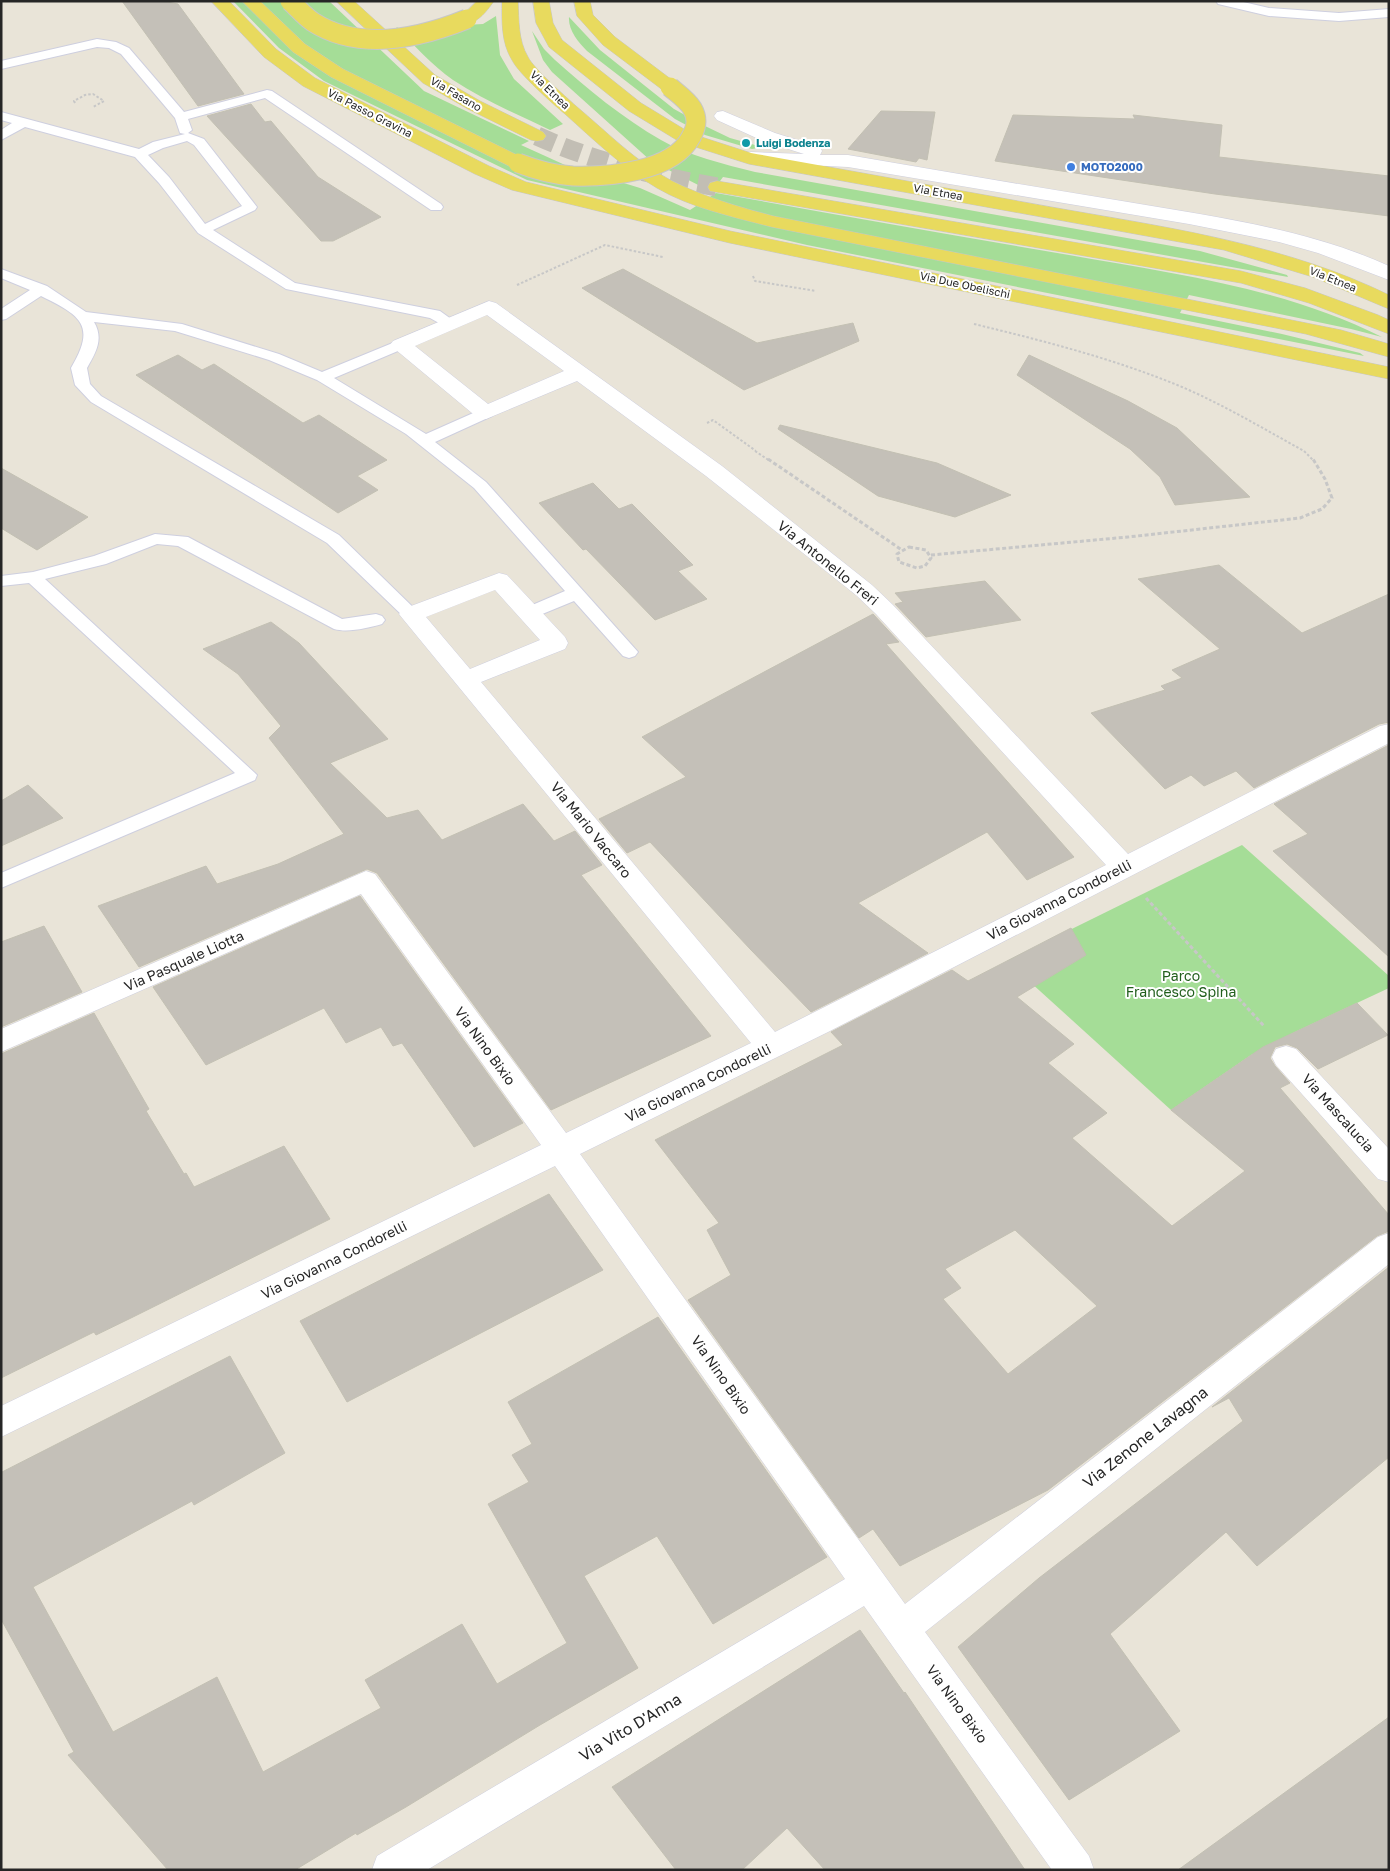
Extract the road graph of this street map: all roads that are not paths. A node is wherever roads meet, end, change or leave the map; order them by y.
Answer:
1 (219, 1) edge
2 (250, 1) edge
3 (290, 1) edge
4 (344, 1) edge
5 (486, 1) edge
6 (510, 1) edge
7 (541, 1) edge
8 (582, 1) edge
9 (1222, 1) edge
10 (1389, 13) edge
11 (1, 65) edge
12 (1, 116) edge
13 (723, 116) dead end
14 (181, 117) junction
15 (23, 122) junction
16 (1, 136) edge
17 (537, 136) tunnel mouth
18 (188, 137) junction
19 (140, 154) junction
20 (749, 158) junction
21 (848, 161) junction
22 (543, 193) joint
23 (711, 194) junction
24 (436, 207) dead end
25 (203, 230) junction
26 (1, 273) edge
27 (1388, 274) edge
28 (42, 290) junction
29 (1389, 303) edge
30 (1, 316) edge
31 (85, 316) junction
32 (451, 324) junction
33 (1389, 328) edge
34 (400, 345) junction
35 (1389, 351) edge
36 (577, 373) junction
37 (1389, 374) edge
38 (322, 377) junction
39 (486, 413) junction
40 (424, 441) junction
41 (34, 577) junction
42 (1, 581) edge
43 (577, 593) junction
44 (529, 612) junction
45 (411, 614) junction
46 (376, 620) dead end
47 (629, 652) dead end
48 (467, 679) junction
49 (1389, 732) edge
50 (1124, 866) junction
51 (1, 881) edge
52 (366, 881) joint
53 (1, 1041) edge
54 (770, 1047) junction
55 (1286, 1056) road end
56 (561, 1150) junction
57 (1389, 1170) edge
58 (1389, 1246) edge
59 (1, 1422) edge
60 (869, 1584) junction
61 (902, 1628) junction
62 (391, 1870) edge
63 (1075, 1870) edge

1 - 22 main road, Via Passo Gravina
2 - 8 main road, Via Passo Gravina, bridge
3 - 5 main road, bridge
4 - 17 main road, Via Fasano
6 - 23 main road, Via Etnea
7 - 20 main road, Via Etnea
9 - 10 lane
11 - 14 lane
12 - 15 lane
13 - 21 street
14 - 18 lane
14 - 24 lane
15 - 16 lane
15 - 19 lane
18 - 19 lane
18 - 25 lane
19 - 25 lane
20 - 21 street
20 - 29 main road, Via Etnea
21 - 27 street
22 - 37 main road, Via Due Obelischi
23 - 33 main road, Via Etnea
23 - 35 main road, Via Due Obelischi
25 - 32 lane
26 - 28 lane
28 - 30 lane
28 - 31 lane
31 - 38 lane
31 - 45 lane
32 - 34 street
32 - 36 street, Via Antonello Freri
34 - 38 lane
34 - 39 street
36 - 39 street
36 - 50 street, Via Antonello Freri
38 - 40 lane
39 - 40 lane
40 - 43 lane
41 - 42 lane
41 - 46 lane
41 - 51 lane
43 - 44 lane
43 - 47 lane
44 - 45 street
44 - 48 street
45 - 48 street, Via Mario Vaccaro
48 - 54 street, Via Mario Vaccaro
49 - 50 street, Via Giovanna Condorelli
50 - 54 street, Via Giovanna Condorelli
52 - 53 street, Via Pasquale Liotta
52 - 56 street, Via Nino Bixio
54 - 56 street, Via Giovanna Condorelli
55 - 57 street, Via Mascalucia
56 - 59 street, Via Giovanna Condorelli
56 - 60 street, Via Nino Bixio
58 - 61 street, Via Zenone Lavagna
60 - 61 street, Via Nino Bixio
60 - 62 street, Via Vito D'Anna
61 - 63 street, Via Nino Bixio

